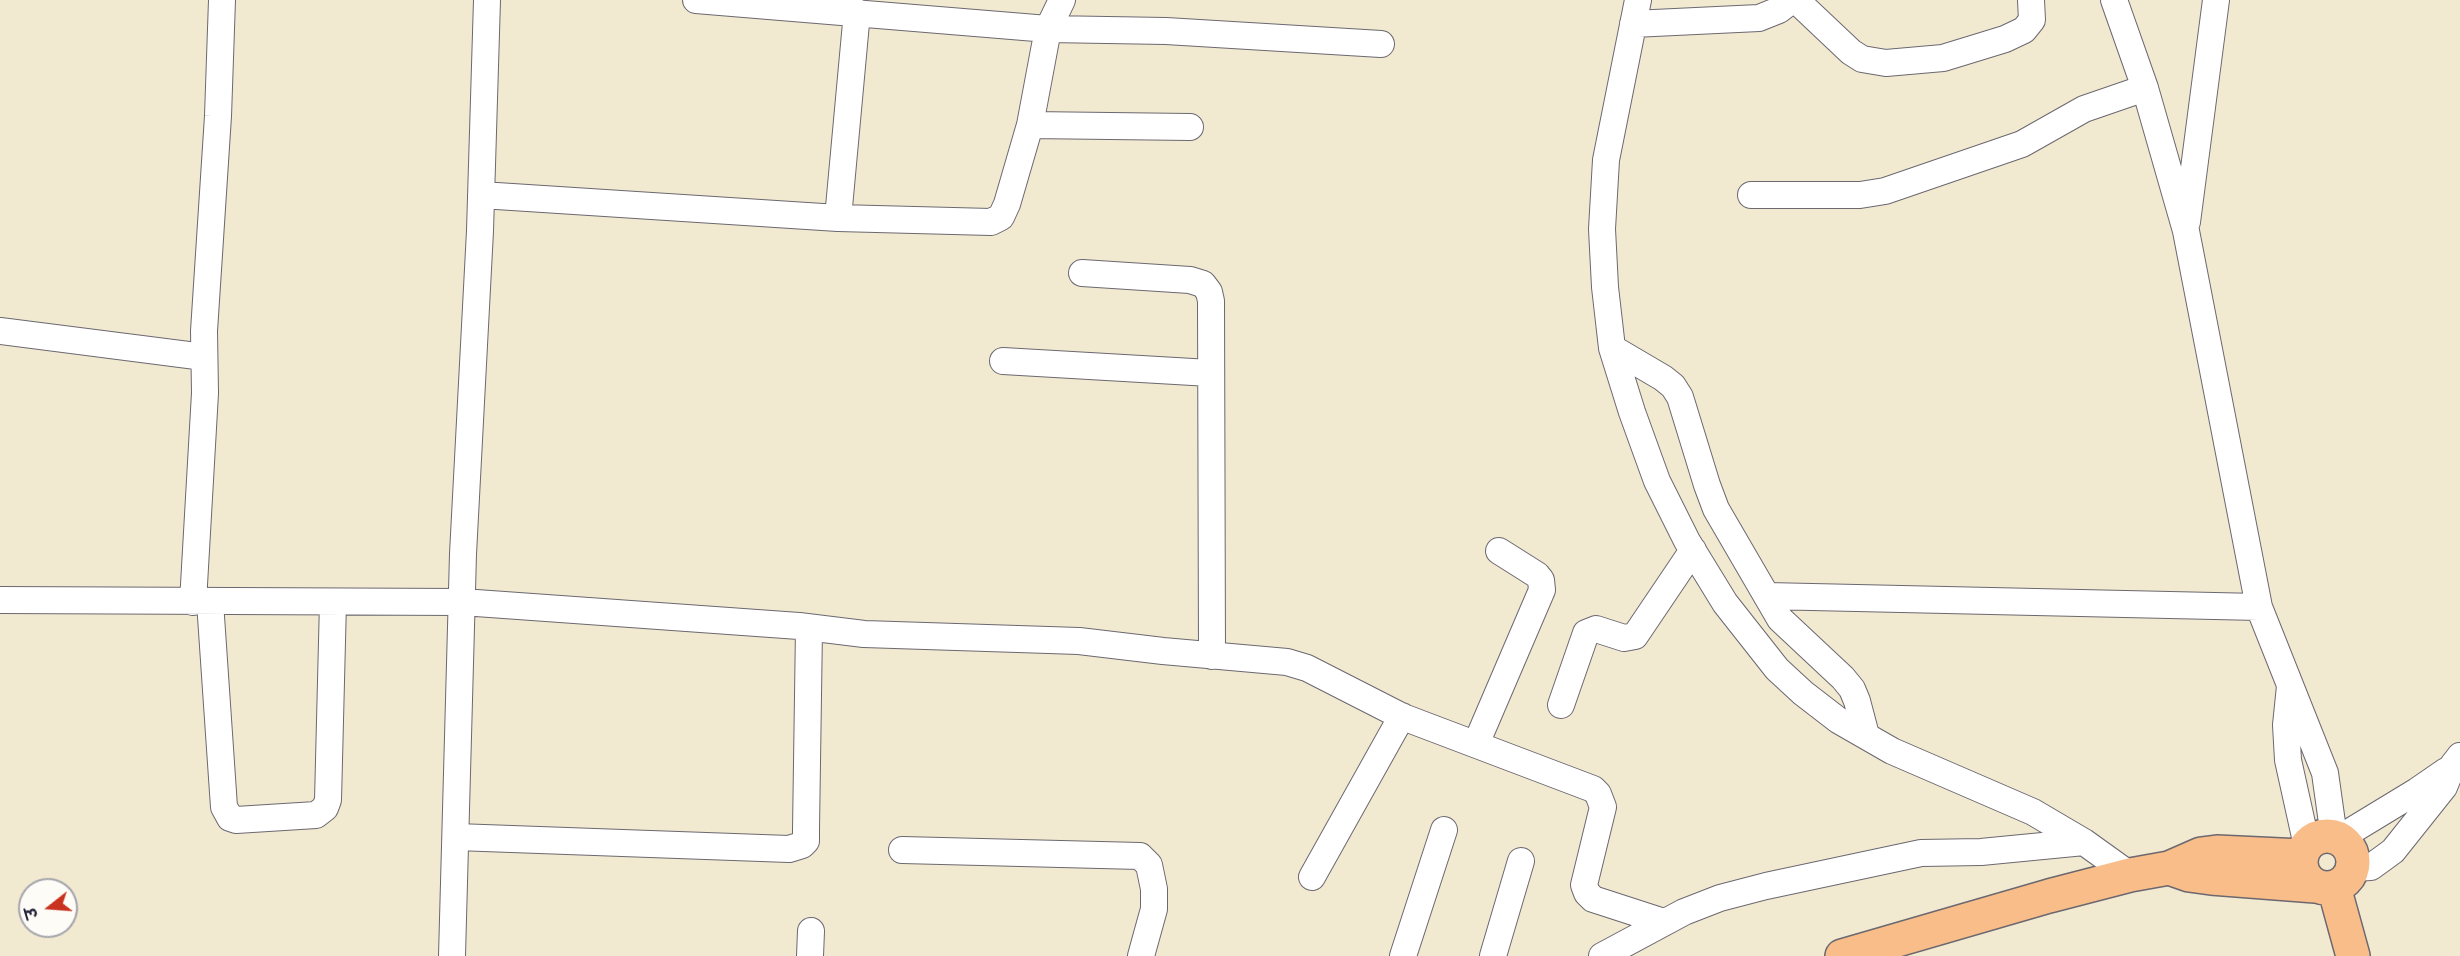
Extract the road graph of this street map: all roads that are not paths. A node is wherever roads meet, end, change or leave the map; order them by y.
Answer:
1 (222, 0) edge
2 (487, 0) edge
3 (696, 0) edge
4 (1062, 0) edge
5 (1794, 0) edge
6 (2114, 0) edge
7 (2216, 0) edge
8 (2038, 3) edge
9 (846, 8) edge
10 (1635, 12) edge
11 (1048, 29) junction
12 (1381, 44) dead end
13 (2145, 88) junction
14 (1030, 125) junction
15 (1190, 128) dead end
16 (481, 195) junction
17 (1751, 195) dead end
18 (838, 218) junction
19 (2186, 231) junction
20 (1082, 273) dead end
21 (0, 331) edge
22 (1612, 348) junction
23 (204, 357) junction
24 (1003, 361) dead end
25 (1210, 373) junction
26 (1693, 550) junction
27 (1499, 551) dead end
28 (1767, 596) junction
29 (0, 600) edge
30 (202, 602) junction
31 (333, 602) junction
32 (462, 602) junction
33 (2259, 608) junction
34 (810, 628) junction
35 (1212, 656) junction
36 (2290, 683) junction
37 (1561, 705) dead end
38 (1401, 716) junction
39 (1866, 735) junction
40 (1476, 744) junction
41 (2457, 760) edge
42 (1444, 830) dead end
43 (456, 837) junction
44 (2084, 842) junction
45 (2320, 844) junction
46 (902, 850) dead end
47 (1521, 861) dead end
48 (2169, 868) junction
49 (2130, 875) junction
50 (1312, 877) dead end
51 (2334, 881) junction
52 (1664, 922) junction
53 (452, 956) edge
54 (1141, 956) edge
55 (1403, 956) edge
56 (1493, 956) edge
57 (1602, 956) edge
58 (1842, 956) edge
59 (2353, 956) edge

1 - 23 street
2 - 16 street
3 - 9 street
4 - 11 street
5 - 8 street
5 - 10 street
6 - 13 street
7 - 19 street
9 - 11 street
9 - 18 street
10 - 22 street
11 - 12 street
11 - 14 street
13 - 17 street
13 - 19 street
14 - 15 street
14 - 18 street
16 - 18 street
16 - 32 street
19 - 33 street
20 - 25 street
21 - 23 street
22 - 26 street
22 - 28 street
23 - 30 street
24 - 25 street
25 - 35 street
26 - 37 street
26 - 39 street
27 - 40 street
28 - 33 street
28 - 39 street
29 - 30 street
30 - 31 street
30 - 31 street
31 - 32 street
32 - 34 street
32 - 43 street
33 - 36 street
34 - 35 street
34 - 43 street
35 - 38 street
36 - 45 street
36 - 45 street
38 - 40 street
38 - 50 street
39 - 44 street
40 - 52 street
41 - 45 street
41 - 51 street
42 - 55 street
43 - 53 street
44 - 49 street
44 - 52 street
45 - 48 highway
45 - 51 highway
45 - 51 highway
46 - 54 street
47 - 56 street
48 - 49 highway
48 - 51 highway
49 - 58 highway
51 - 59 highway
52 - 57 street

